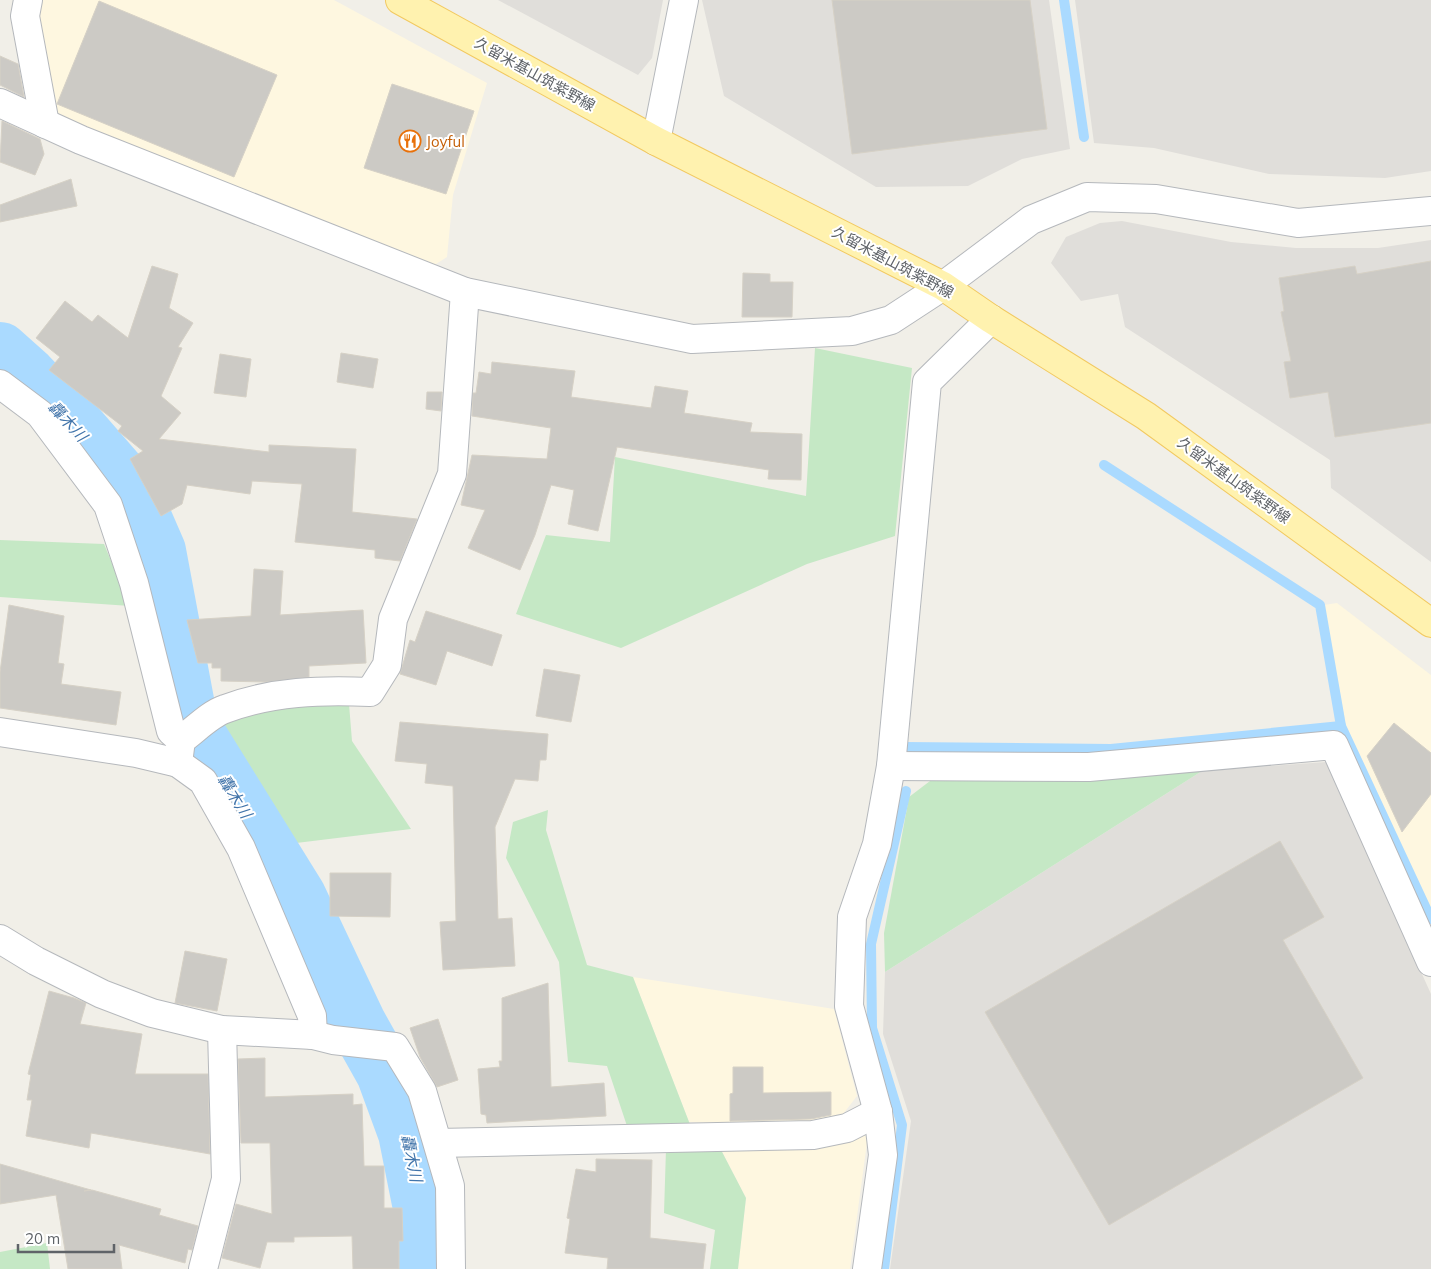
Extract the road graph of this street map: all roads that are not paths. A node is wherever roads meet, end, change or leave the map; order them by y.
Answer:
1 (28, 0) edge
2 (400, 0) edge
3 (684, 0) edge
4 (0, 104) edge
5 (45, 124) junction
6 (656, 141) junction
7 (1431, 211) edge
8 (943, 286) junction
9 (465, 292) junction
10 (991, 319) junction
11 (0, 384) edge
12 (1431, 623) edge
13 (0, 732) edge
14 (179, 752) junction
15 (891, 766) junction
16 (0, 939) edge
17 (1431, 962) edge
18 (222, 1030) junction
19 (323, 1038) junction
20 (878, 1112) junction
21 (438, 1143) junction
22 (203, 1269) edge
23 (451, 1269) edge
24 (867, 1269) edge

1 - 5 street
2 - 6 main road, 久留米基山筑紫野線
3 - 6 street
4 - 5 street
5 - 9 street
6 - 8 main road, 久留米基山筑紫野線
7 - 8 street
8 - 9 street
8 - 10 main road, 久留米基山筑紫野線
9 - 14 street
10 - 12 main road, 久留米基山筑紫野線
10 - 15 street
11 - 14 street
13 - 14 street
14 - 19 street
15 - 17 street
15 - 20 street
16 - 18 street
18 - 19 street
18 - 22 street
19 - 21 street
20 - 21 street
20 - 24 street
21 - 23 street

